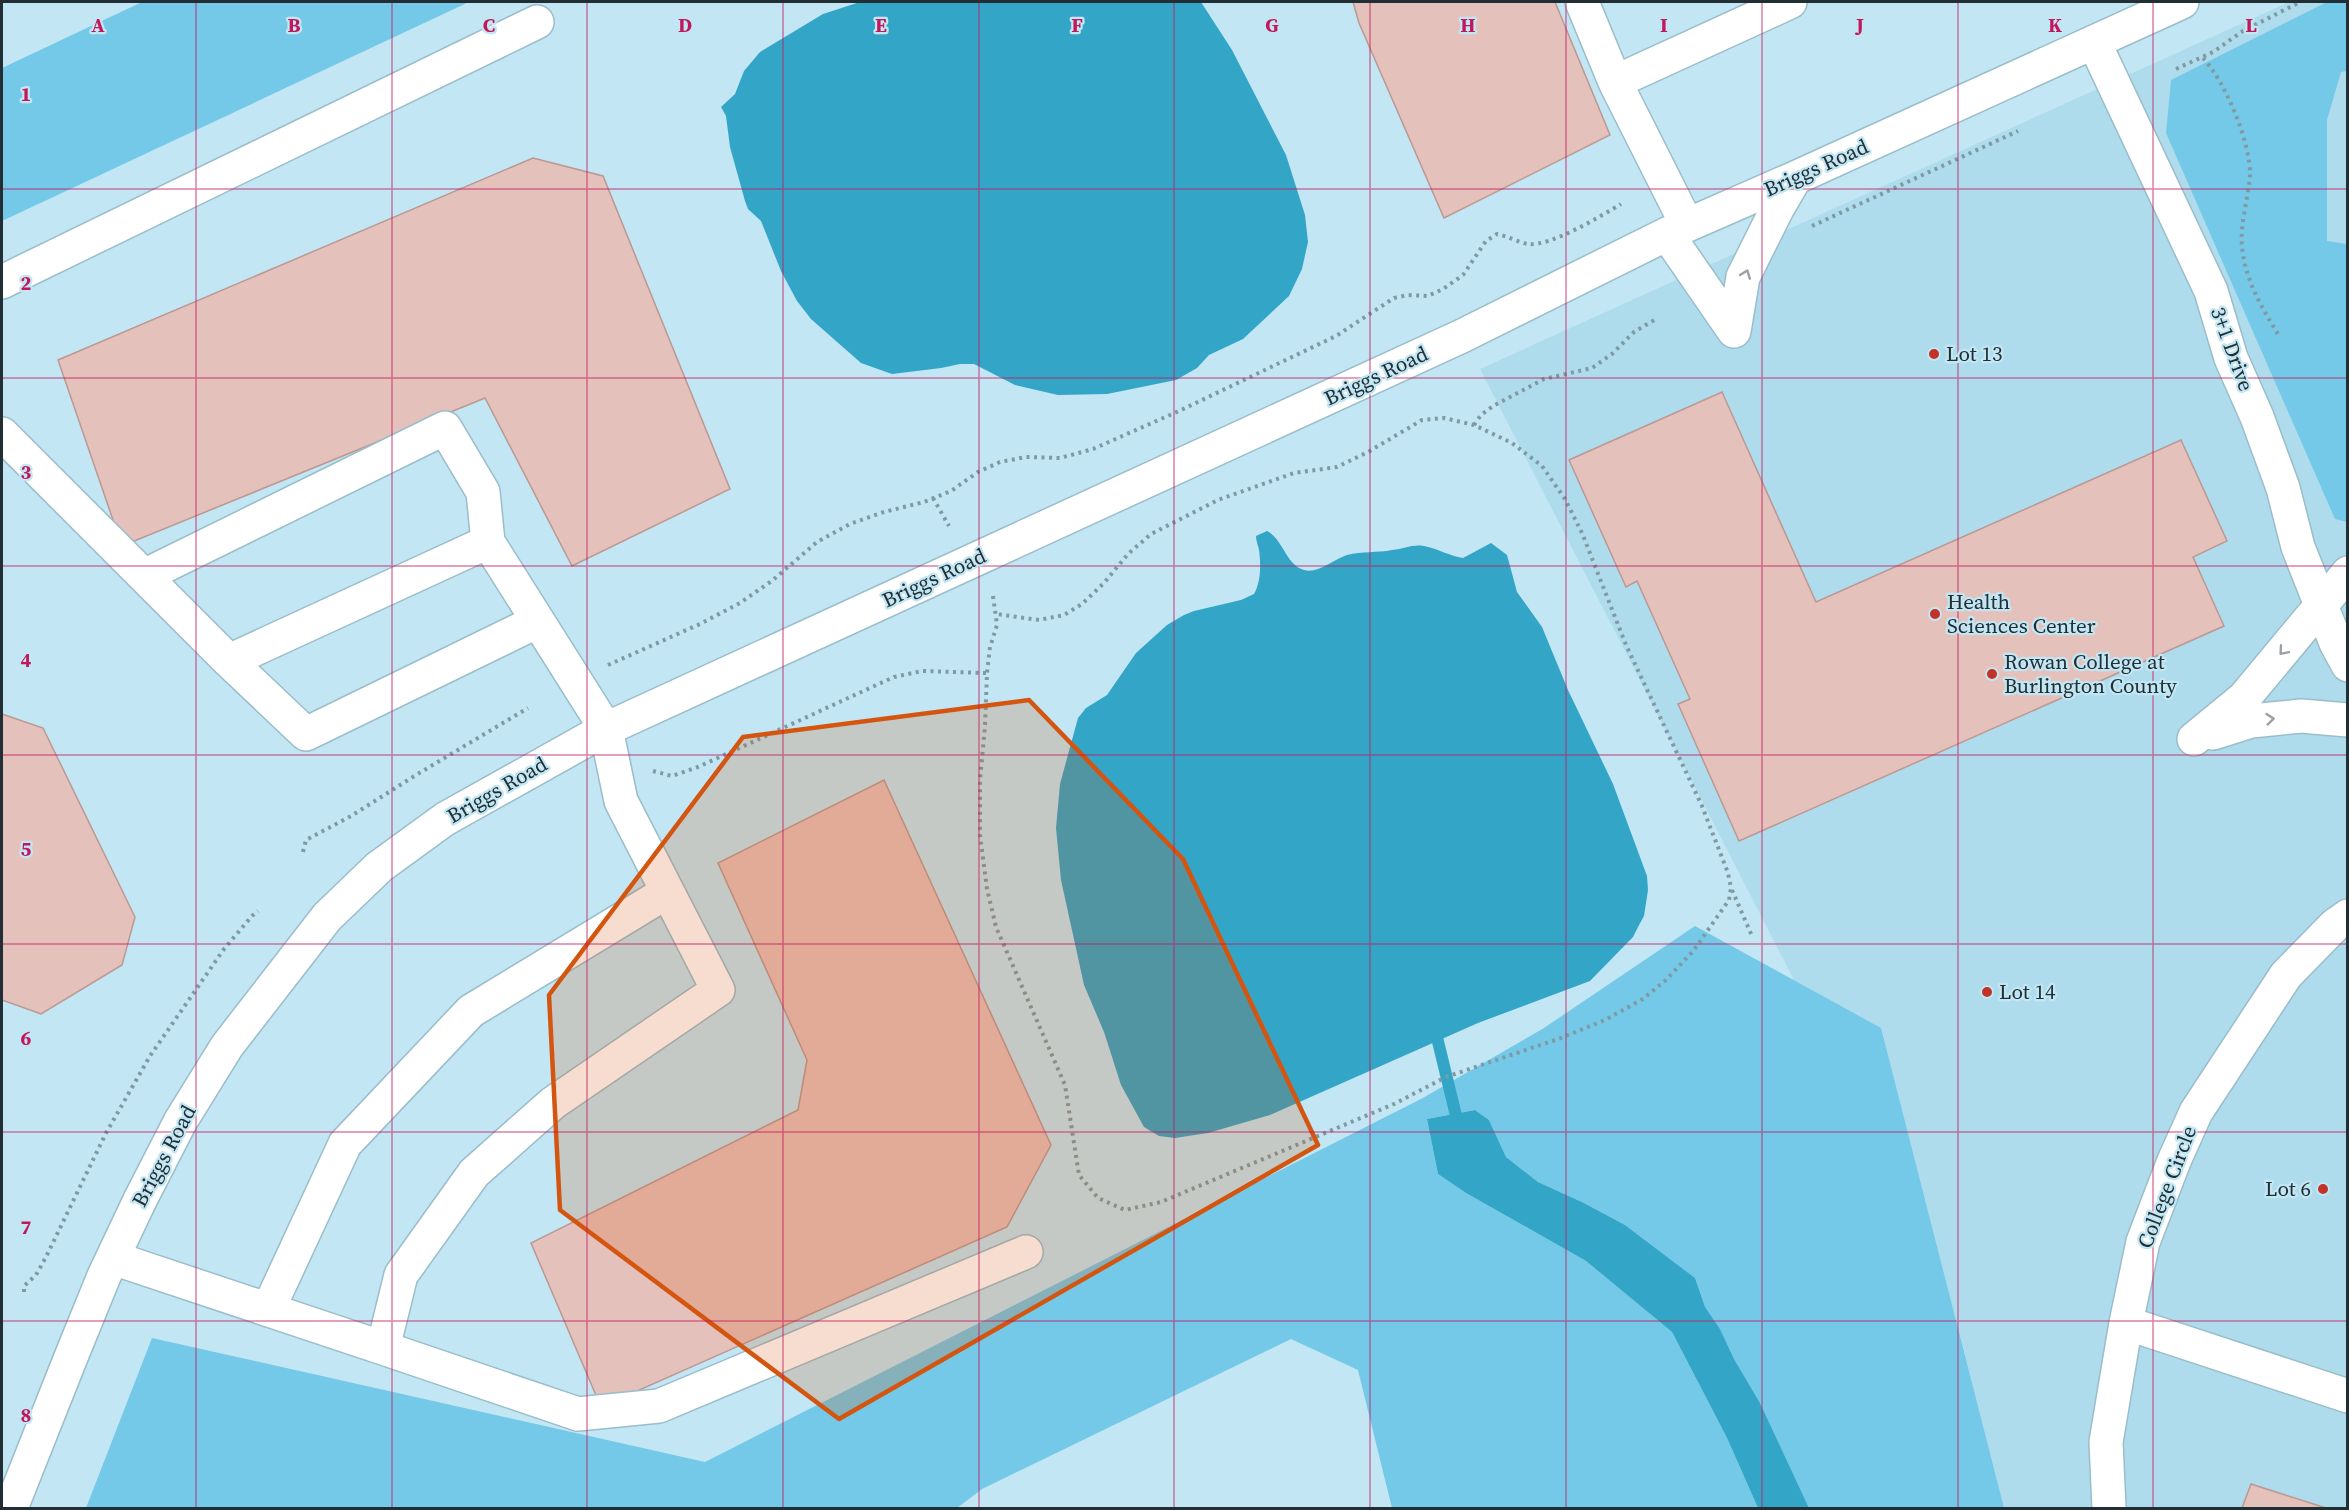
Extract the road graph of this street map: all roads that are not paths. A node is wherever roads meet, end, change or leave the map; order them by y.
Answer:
1 (1582, 2) edge
2 (1790, 2) edge
3 (2182, 2) edge
4 (537, 22) dead end
5 (2094, 42) junction
6 (1615, 82) junction
7 (1795, 178) junction
8 (1677, 230) junction
9 (2, 282) edge
10 (2, 434) edge
11 (488, 542) junction
12 (2348, 573) edge
13 (144, 576) junction
14 (2322, 606) junction
15 (538, 621) junction
16 (229, 661) junction
17 (2348, 665) edge
18 (2348, 720) edge
19 (606, 729) junction
20 (667, 892) junction
21 (2348, 916) edge
22 (1026, 1252) dead end
23 (113, 1258) junction
24 (268, 1310) junction
25 (2126, 1323) junction
26 (383, 1348) junction
27 (2348, 1396) edge
28 (11, 1509) edge
29 (2109, 1509) edge

1 - 6 street
2 - 6 street
3 - 5 street, Briggs Road
4 - 9 street
5 - 7 street, Briggs Road
5 - 14 street, 3+1 Drive
6 - 8 street
7 - 8 street, Briggs Road
8 -> 7 street
8 - 19 street, Briggs Road
10 - 13 street
11 - 13 street
11 - 15 street
11 - 16 street
12 - 14 street
13 - 16 street
14 - 17 street, 3+1 Drive
14 -> 18 street
15 - 16 street
15 - 19 street
19 - 20 street
19 - 23 street, Briggs Road
20 - 24 street
20 - 26 street
21 - 25 street, College Circle
22 - 26 street
23 - 24 street
23 - 28 street, Briggs Road
24 - 26 street
25 - 27 street
25 - 29 street, College Circle

